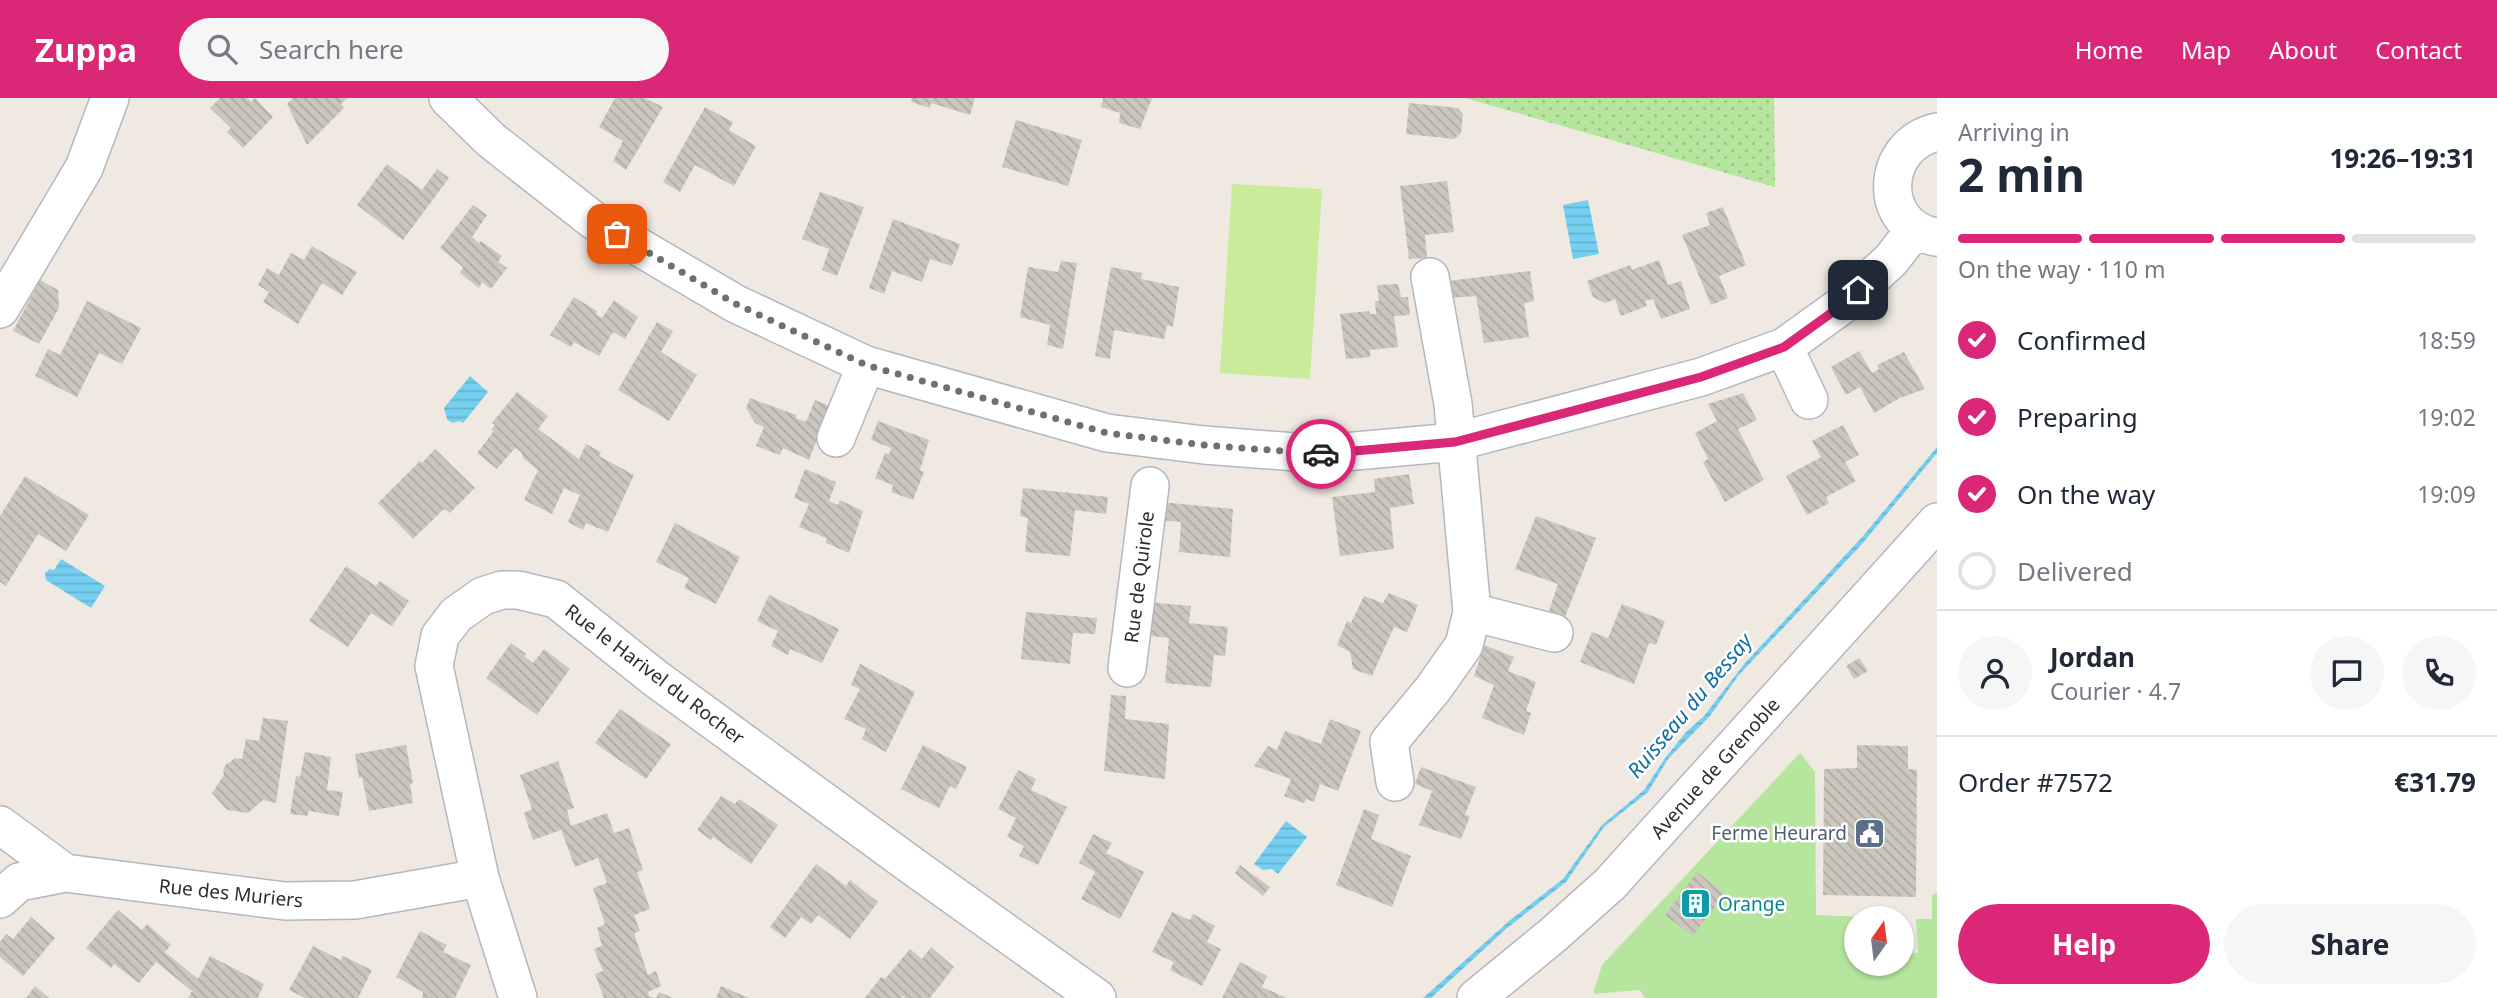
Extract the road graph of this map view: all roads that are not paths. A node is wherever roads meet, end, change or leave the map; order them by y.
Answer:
1 (110, 98) edge
2 (449, 98) edge
3 (1937, 132) edge
4 (1926, 233) edge
5 (1430, 277) dead end
6 (0, 309) edge
7 (1784, 347) junction
8 (866, 365) junction
9 (1809, 400) dead end
10 (836, 438) dead end
11 (1455, 442) junction
12 (1150, 486) dead end
13 (1937, 522) edge
14 (1472, 612) junction
15 (1554, 634) dead end
16 (1127, 668) dead end
17 (1395, 782) dead end
18 (0, 825) edge
19 (65, 873) junction
20 (481, 878) junction
21 (0, 899) edge
22 (518, 998) edge
23 (1097, 998) edge
24 (1476, 998) edge

1 - 6 street
2 - 8 street
3 - 4 street
4 - 7 street
5 - 11 street
7 - 9 street
7 - 11 street
8 - 10 street
8 - 11 street
11 - 14 street
12 - 16 street, Rue de Quirole
13 - 24 street, Avenue de Grenoble
14 - 15 street
14 - 17 street
18 - 19 street, Rue des Muriers
19 - 20 street, Rue des Muriers
19 - 21 street, Rue des Muriers
20 - 22 street, Rue le Harivel du Rocher
20 - 23 street, Rue le Harivel du Rocher

